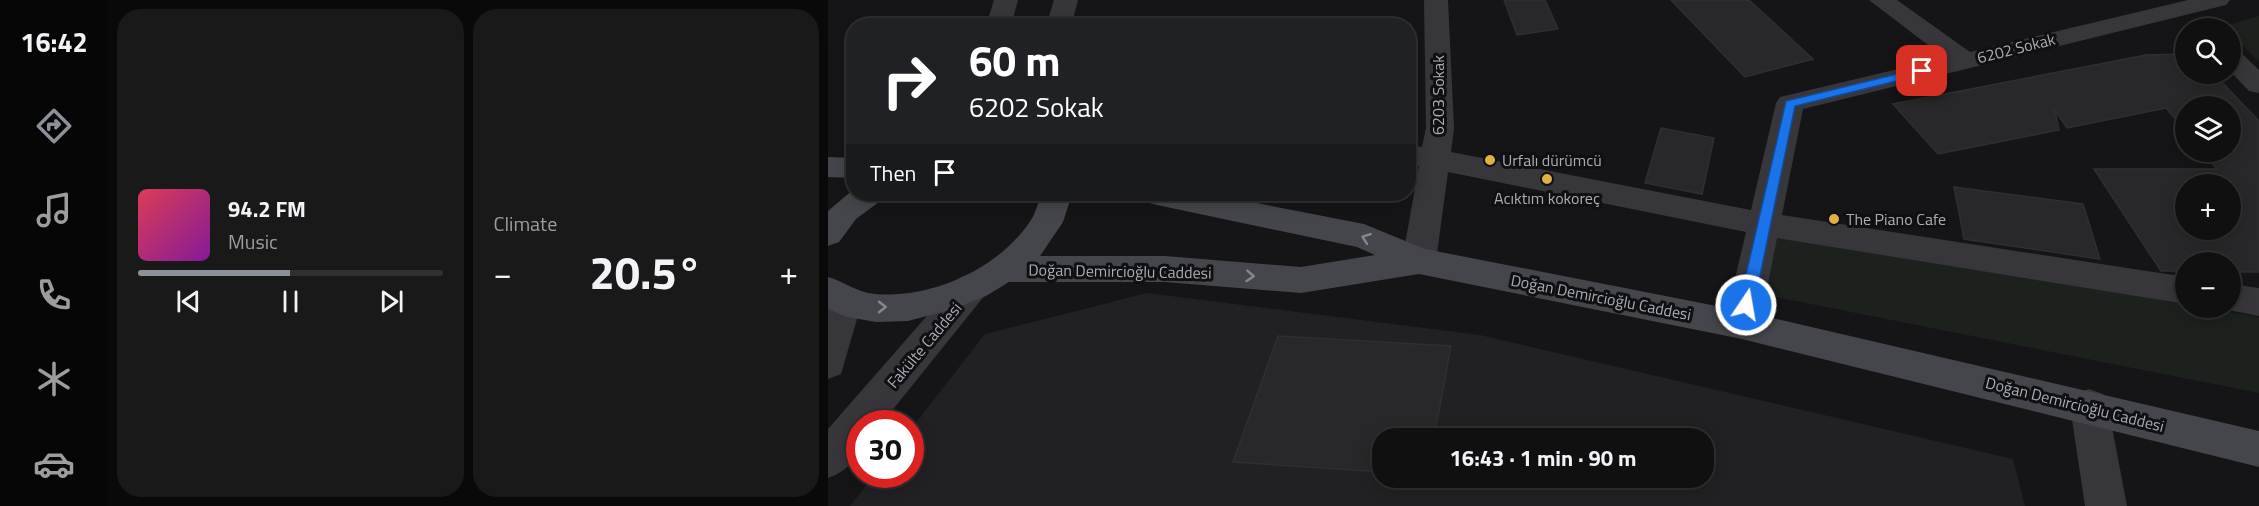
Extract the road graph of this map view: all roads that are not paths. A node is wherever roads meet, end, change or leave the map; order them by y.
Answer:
1 (1006, 0) edge
2 (1066, 0) edge
3 (1436, 0) edge
4 (1881, 0) edge
5 (2218, 0) edge
6 (2183, 7) junction
7 (1000, 18) edge
8 (1060, 18) edge
9 (2194, 18) edge
10 (1965, 60) junction
11 (2241, 67) edge
12 (2259, 85) edge
13 (1422, 156) edge
14 (828, 167) edge
15 (846, 168) edge
16 (859, 201) edge
17 (1055, 201) edge
18 (1190, 201) edge
19 (1764, 224) junction
20 (828, 234) edge
21 (1419, 261) junction
22 (988, 278) junction
23 (2175, 289) edge
24 (836, 296) edge
25 (2241, 300) edge
26 (2259, 302) edge
27 (1742, 325) junction
28 (828, 363) edge
29 (2089, 406) junction
30 (2259, 449) edge
31 (828, 459) edge
32 (2106, 506) edge

1 - 7 street
2 - 8 street
3 - 13 street, 6203 Sokak
4 - 10 street
5 - 6 street, 6202 Sokak
6 - 9 street
6 - 10 street, 6202 Sokak
10 - 19 street, 6202 Sokak
11 - 12 street
13 - 19 street
13 - 21 street, 6203 Sokak
14 - 15 main road
16 - 20 main road
17 - 22 main road
21 -> 18 main road
19 - 23 street
19 - 27 street, 6202 Sokak
22 -> 21 main road, Doğan Demircioğlu Caddesi
21 - 27 main road, Doğan Demircioğlu Caddesi
24 -> 22 main road
22 - 31 street, Fakülte Caddesi
24 - 28 street
25 - 26 street
27 - 29 main road, Doğan Demircioğlu Caddesi
29 - 30 main road, Doğan Demircioğlu Caddesi
29 - 32 street

